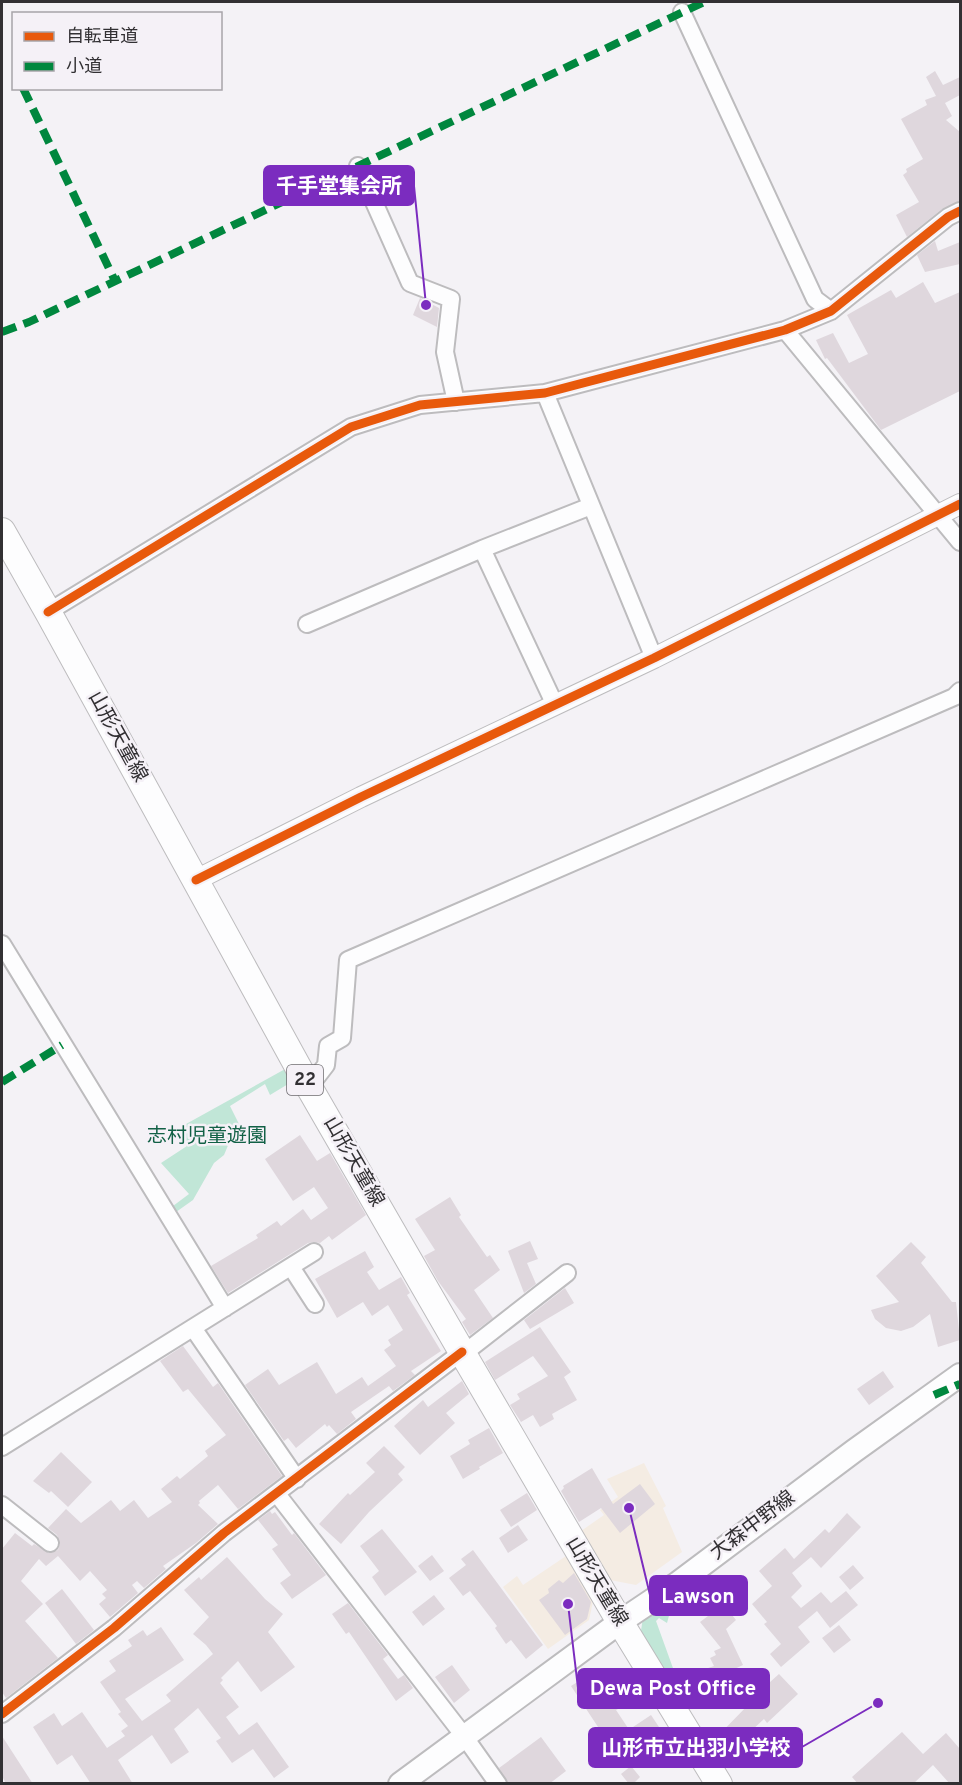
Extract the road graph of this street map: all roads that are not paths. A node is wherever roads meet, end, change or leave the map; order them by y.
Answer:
1 (682, 12) dead end
2 (358, 166) dead end
3 (960, 211) edge
4 (831, 311) junction
5 (785, 330) junction
6 (544, 393) junction
7 (456, 402) junction
8 (960, 504) edge
9 (591, 506) junction
10 (938, 515) junction
11 (2, 531) edge
12 (960, 542) edge
13 (482, 549) junction
14 (48, 612) junction
15 (307, 624) dead end
16 (654, 658) junction
17 (960, 691) edge
18 (555, 705) junction
19 (196, 880) junction
20 (2, 944) edge
21 (309, 1087) junction
22 (314, 1251) dead end
23 (291, 1266) junction
24 (567, 1273) dead end
25 (315, 1304) dead end
26 (225, 1308) junction
27 (193, 1328) junction
28 (462, 1353) junction
29 (960, 1375) edge
30 (2, 1447) edge
31 (297, 1479) junction
32 (277, 1494) junction
33 (2, 1505) edge
34 (50, 1543) dead end
35 (620, 1622) junction
36 (2, 1714) edge
37 (464, 1736) junction
38 (400, 1784) edge
39 (498, 1784) edge
40 (719, 1784) edge

1 - 4 street
2 - 7 street
3 - 4 street
4 - 5 street
5 - 6 street
5 - 10 street
6 - 7 street
6 - 9 street
7 - 14 street
8 - 10 street
9 - 13 street
9 - 16 street
10 - 12 street
10 - 16 street
11 - 14 main road, 山形天童線 / 22
13 - 15 street
13 - 18 street
14 - 19 main road, 山形天童線 / 22
16 - 18 street
17 - 21 street
18 - 19 street
19 - 21 main road, 山形天童線 / 22
20 - 26 street
21 - 28 main road, 山形天童線 / 22
22 - 23 street
23 - 25 street
23 - 26 street
24 - 28 street
26 - 27 street
27 - 30 street
27 - 31 street
28 - 31 street
28 - 35 main road, 山形天童線 / 22
29 - 35 main road, 大森中野線
31 - 32 street
32 - 36 street
32 - 37 street
33 - 34 street
35 - 37 main road, 大森中野線
35 - 40 main road, 山形天童線 / 22
37 - 38 main road, 大森中野線
37 - 39 street

